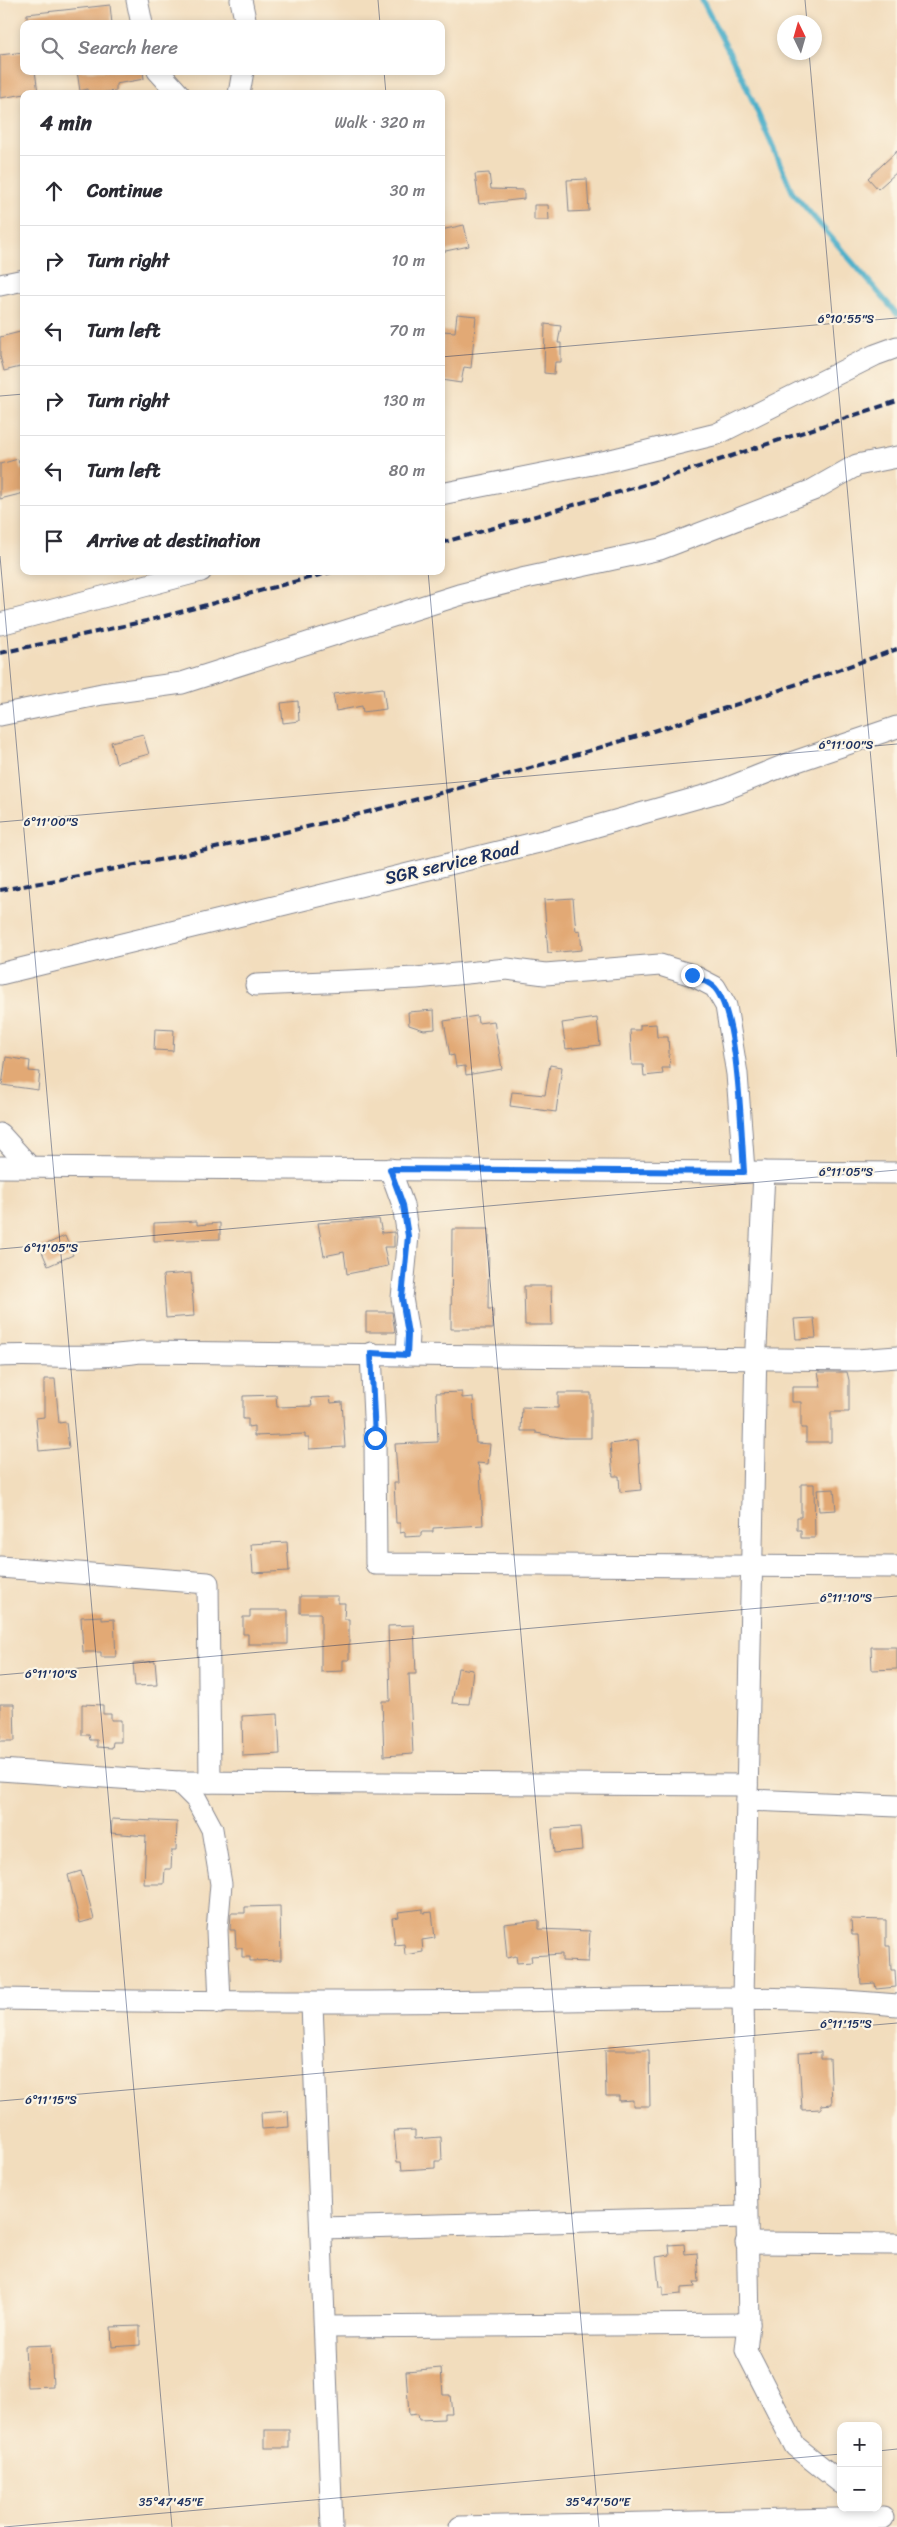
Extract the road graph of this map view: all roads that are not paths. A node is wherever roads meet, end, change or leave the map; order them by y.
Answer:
1 (137, 0) edge
2 (241, 0) edge
3 (141, 20) edge
4 (245, 20) edge
5 (162, 75) edge
6 (242, 75) edge
7 (175, 90) edge
8 (240, 90) edge
9 (20, 281) edge
10 (0, 285) edge
11 (897, 348) edge
12 (897, 457) edge
13 (445, 493) edge
14 (171, 575) edge
15 (134, 580) edge
16 (0, 624) edge
17 (0, 716) edge
18 (897, 726) edge
19 (0, 974) edge
20 (256, 985) dead end
21 (0, 1134) edge
22 (0, 1167) edge
23 (30, 1167) junction
24 (390, 1169) junction
25 (754, 1172) junction
26 (897, 1173) edge
27 (371, 1353) junction
28 (407, 1355) junction
29 (0, 1356) edge
30 (897, 1357) edge
31 (756, 1359) junction
32 (752, 1565) junction
33 (0, 1567) edge
34 (897, 1567) edge
35 (0, 1770) edge
36 (179, 1782) junction
37 (210, 1782) junction
38 (747, 1792) junction
39 (897, 1806) edge
40 (0, 1999) edge
41 (742, 1999) junction
42 (220, 2003) junction
43 (312, 2004) junction
44 (897, 2005) edge
45 (745, 2217) junction
46 (321, 2228) junction
47 (746, 2243) junction
48 (897, 2244) edge
49 (749, 2324) junction
50 (325, 2327) junction
51 (837, 2481) edge
52 (883, 2517) edge
53 (332, 2527) edge
54 (460, 2527) edge

1 - 3 street
2 - 4 street
5 - 7 street
6 - 8 street
9 - 10 street
11 - 13 street
12 - 17 street
14 - 15 street
15 - 16 street
18 - 19 street, SGR service Road
20 - 25 street
21 - 23 street
22 - 23 street
23 - 24 street
24 - 25 street
24 - 28 street
25 - 26 street
25 - 31 street
27 - 28 street
27 - 29 street
27 - 32 street
28 - 31 street
30 - 31 street
31 - 32 street
32 - 34 street
32 - 38 street
33 - 37 street
35 - 36 street
36 - 37 street
36 - 42 street
37 - 38 street
38 - 39 street
38 - 41 street
40 - 42 street
41 - 43 street
41 - 44 street
41 - 45 street
42 - 43 street
43 - 46 street
45 - 46 street
45 - 47 street
46 - 50 street
47 - 48 street
47 - 49 street
49 - 50 street
49 - 51 street
50 - 53 street
52 - 54 street

